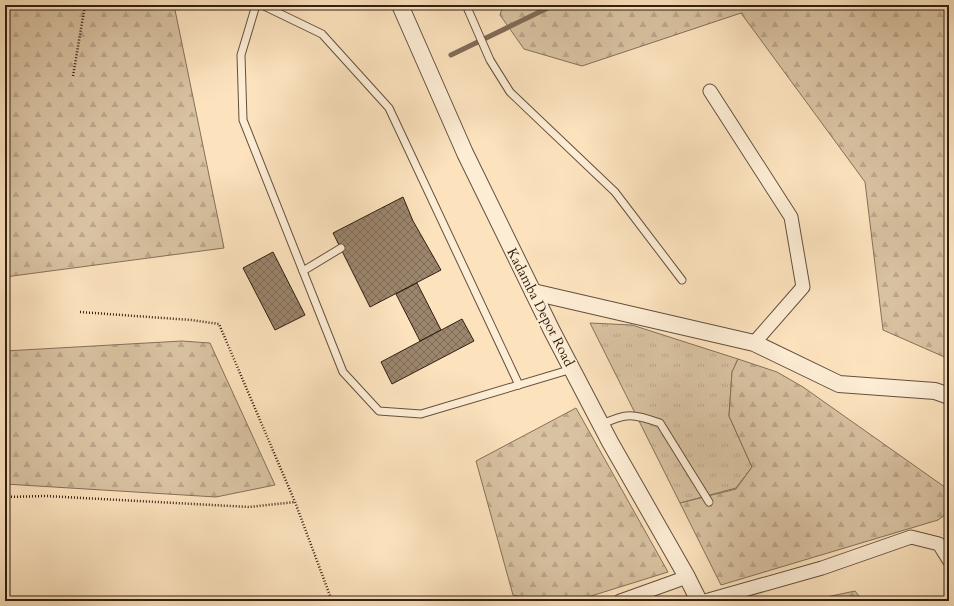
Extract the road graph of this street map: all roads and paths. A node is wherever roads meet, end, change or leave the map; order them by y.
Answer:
1 (85, 5) edge
2 (256, 5) edge
3 (262, 5) edge
4 (400, 5) edge
5 (466, 5) edge
6 (73, 76) dead end
7 (710, 91) dead end
8 (341, 248) dead end
9 (303, 271) junction
10 (682, 280) dead end
11 (533, 292) junction
12 (80, 312) dead end
13 (754, 343) junction
14 (572, 369) junction
15 (519, 385) junction
16 (949, 396) edge
17 (601, 425) junction
18 (5, 498) edge
19 (296, 502) junction
20 (709, 502) dead end
21 (949, 560) edge
22 (687, 577) junction
23 (332, 601) edge
24 (620, 601) edge
25 (698, 601) edge
26 (705, 601) edge

1 - 6 path
2 - 9 lane
3 - 15 lane
4 - 11 street, Kadamba Depot Road
5 - 10 lane
7 - 13 street
8 - 9 lane
9 - 15 lane
11 - 13 street
11 - 14 street, Kadamba Depot Road
12 - 19 path
13 - 16 street
14 - 15 lane
14 - 17 street, Kadamba Depot Road
17 - 20 lane
17 - 22 street, Kadamba Depot Road
18 - 19 path
19 - 23 path
21 - 26 street
22 - 24 street
22 - 25 street, Kadamba Depot Road

